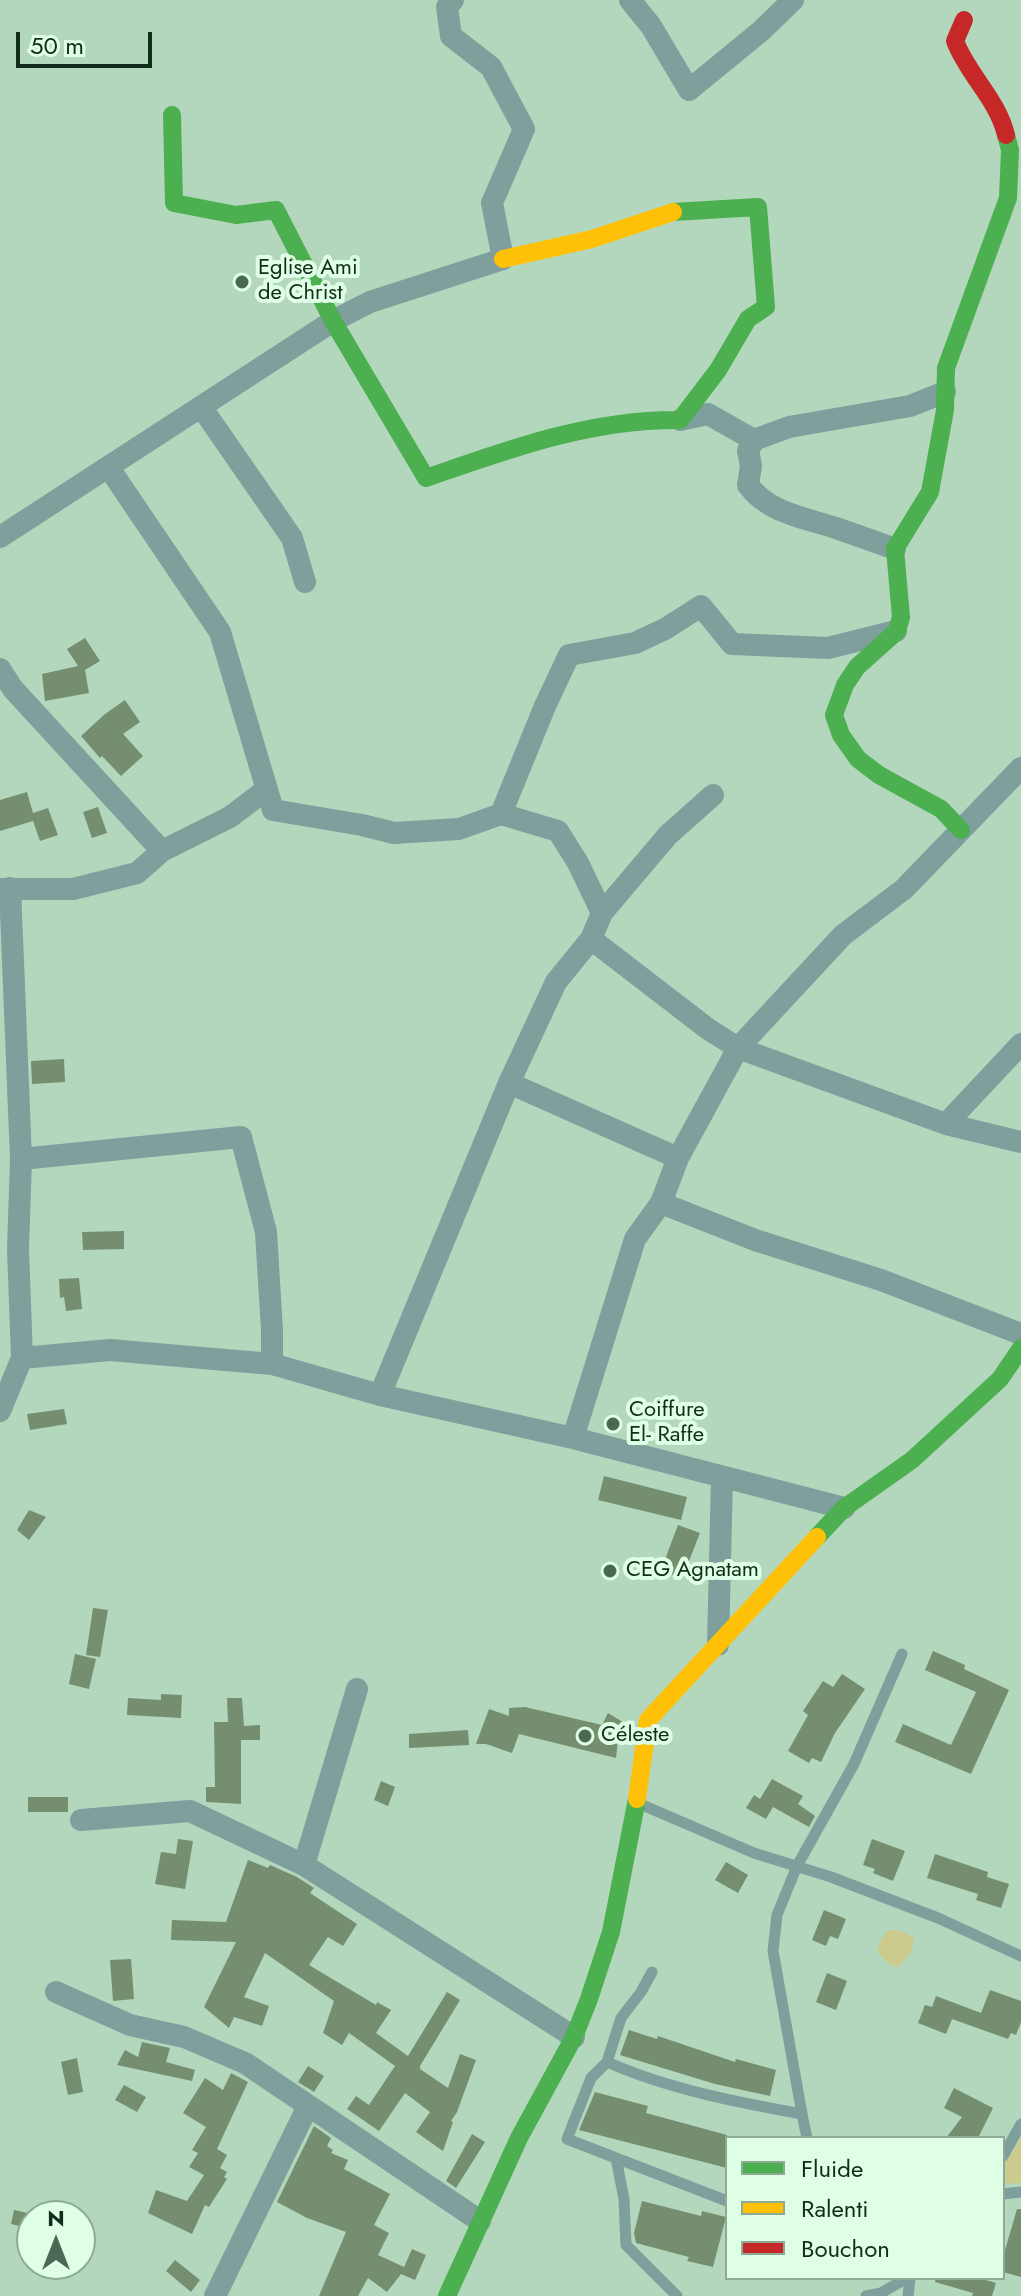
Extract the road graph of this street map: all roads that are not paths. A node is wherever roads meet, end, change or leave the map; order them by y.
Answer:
1 (453, 0) edge
2 (630, 0) edge
3 (793, 0) edge
4 (964, 20) dead end
5 (172, 115) dead end
6 (503, 259) junction
7 (333, 321) junction
8 (945, 392) junction
9 (202, 408) junction
10 (680, 420) junction
11 (754, 440) junction
12 (109, 468) junction
13 (0, 537) edge
14 (895, 549) junction
15 (305, 582) dead end
16 (897, 631) junction
17 (0, 669) edge
18 (1021, 768) edge
19 (267, 789) junction
20 (713, 795) dead end
21 (501, 814) junction
22 (961, 830) junction
23 (162, 851) junction
24 (5, 889) edge
25 (602, 913) junction
26 (591, 939) junction
27 (1021, 1044) edge
28 (738, 1048) junction
29 (509, 1083) junction
30 (946, 1124) junction
31 (1021, 1142) edge
32 (678, 1158) junction
33 (21, 1159) junction
34 (661, 1203) junction
35 (1021, 1334) edge
36 (1021, 1348) edge
37 (22, 1358) junction
38 (286, 1368) junction
39 (380, 1395) junction
40 (0, 1411) edge
41 (573, 1438) junction
42 (722, 1477) junction
43 (844, 1508) junction
44 (718, 1645) junction
45 (902, 1654) dead end
46 (357, 1689) dead end
47 (637, 1802) junction
48 (81, 1820) dead end
49 (304, 1865) junction
50 (797, 1866) junction
51 (1021, 1956) edge
52 (652, 1972) dead end
53 (56, 1992) dead end
54 (574, 2037) junction
55 (607, 2062) junction
56 (308, 2106) junction
57 (802, 2114) junction
58 (1021, 2124) edge
59 (807, 2136) edge
60 (1005, 2152) edge
61 (616, 2158) junction
62 (725, 2200) edge
63 (480, 2221) junction
64 (905, 2280) edge
65 (664, 2283) junction
66 (880, 2294) edge
67 (215, 2296) edge
68 (447, 2296) edge
69 (660, 2296) edge
70 (677, 2296) edge
71 (866, 2296) edge

1 - 6 street
2 - 3 street
4 - 8 street
5 - 7 street
6 - 7 street
6 - 10 street
7 - 9 street
7 - 10 street
8 - 11 street
8 - 14 street
9 - 12 street
9 - 15 street
10 - 11 street
11 - 14 street
12 - 13 street
12 - 19 street
14 - 16 street
16 - 21 street
16 - 22 street
17 - 23 street
18 - 22 street
19 - 21 street
19 - 23 street
20 - 25 street
21 - 25 street
22 - 28 street
23 - 24 street
24 - 33 street
25 - 26 street
26 - 28 street
26 - 29 street
27 - 30 street
28 - 30 street
28 - 32 street
29 - 32 street
29 - 39 street
30 - 31 street
32 - 34 street
33 - 37 street
33 - 38 street
34 - 35 street
34 - 41 street
36 - 43 street
37 - 38 street
37 - 40 street
38 - 39 street
39 - 41 street
41 - 42 street
42 - 43 street
42 - 44 street
43 - 44 street
44 - 47 street
45 - 50 lane
46 - 49 street
47 - 50 lane
47 - 54 street
48 - 49 street
49 - 54 street
50 - 51 lane
50 - 57 lane
52 - 55 lane
53 - 56 street
54 - 63 street
55 - 57 lane
55 - 61 lane
56 - 63 street
56 - 67 street
57 - 59 lane
58 - 60 lane
61 - 62 lane
61 - 65 lane
63 - 68 street
64 - 66 lane
65 - 69 lane
65 - 70 lane
66 - 71 lane

